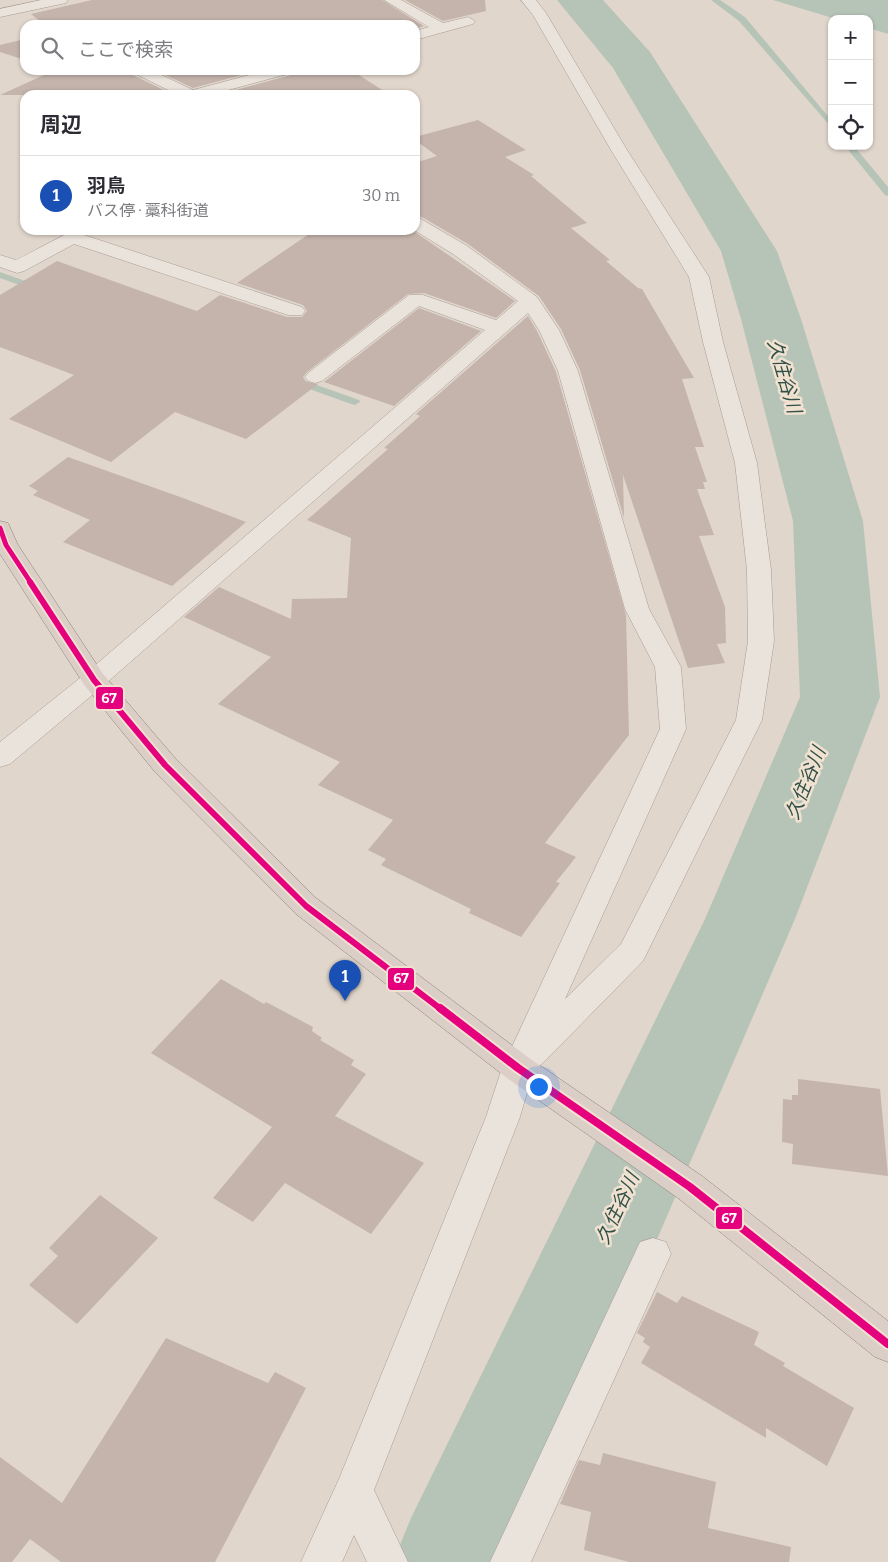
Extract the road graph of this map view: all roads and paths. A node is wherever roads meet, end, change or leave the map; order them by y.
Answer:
1 (60, 0) edge
2 (392, 0) edge
3 (528, 0) edge
4 (0, 14) edge
5 (468, 21) dead end
6 (17, 22) dead end
7 (442, 29) junction
8 (420, 35) edge
9 (149, 75) edge
10 (267, 75) edge
11 (181, 90) edge
12 (210, 90) edge
13 (420, 226) edge
14 (0, 261) edge
15 (530, 301) junction
16 (295, 311) dead end
17 (499, 328) junction
18 (314, 377) dead end
19 (2, 541) edge
20 (94, 680) junction
21 (0, 758) edge
22 (518, 1068) junction
23 (653, 1254) dead end
24 (888, 1344) edge
25 (354, 1491) junction
26 (321, 1562) edge
27 (388, 1562) edge
28 (510, 1562) edge

1 - 4 street
2 - 7 street
3 - 22 street
4 - 6 street
5 - 7 street
7 - 8 street
9 - 11 street
10 - 12 street
13 - 15 street
14 - 16 street
15 - 17 street
15 - 22 street
17 - 18 street
17 - 20 street
19 - 20 highway
20 - 21 street
20 - 22 highway
22 - 24 highway
22 - 25 street
23 - 28 street
25 - 26 street
25 - 27 street

